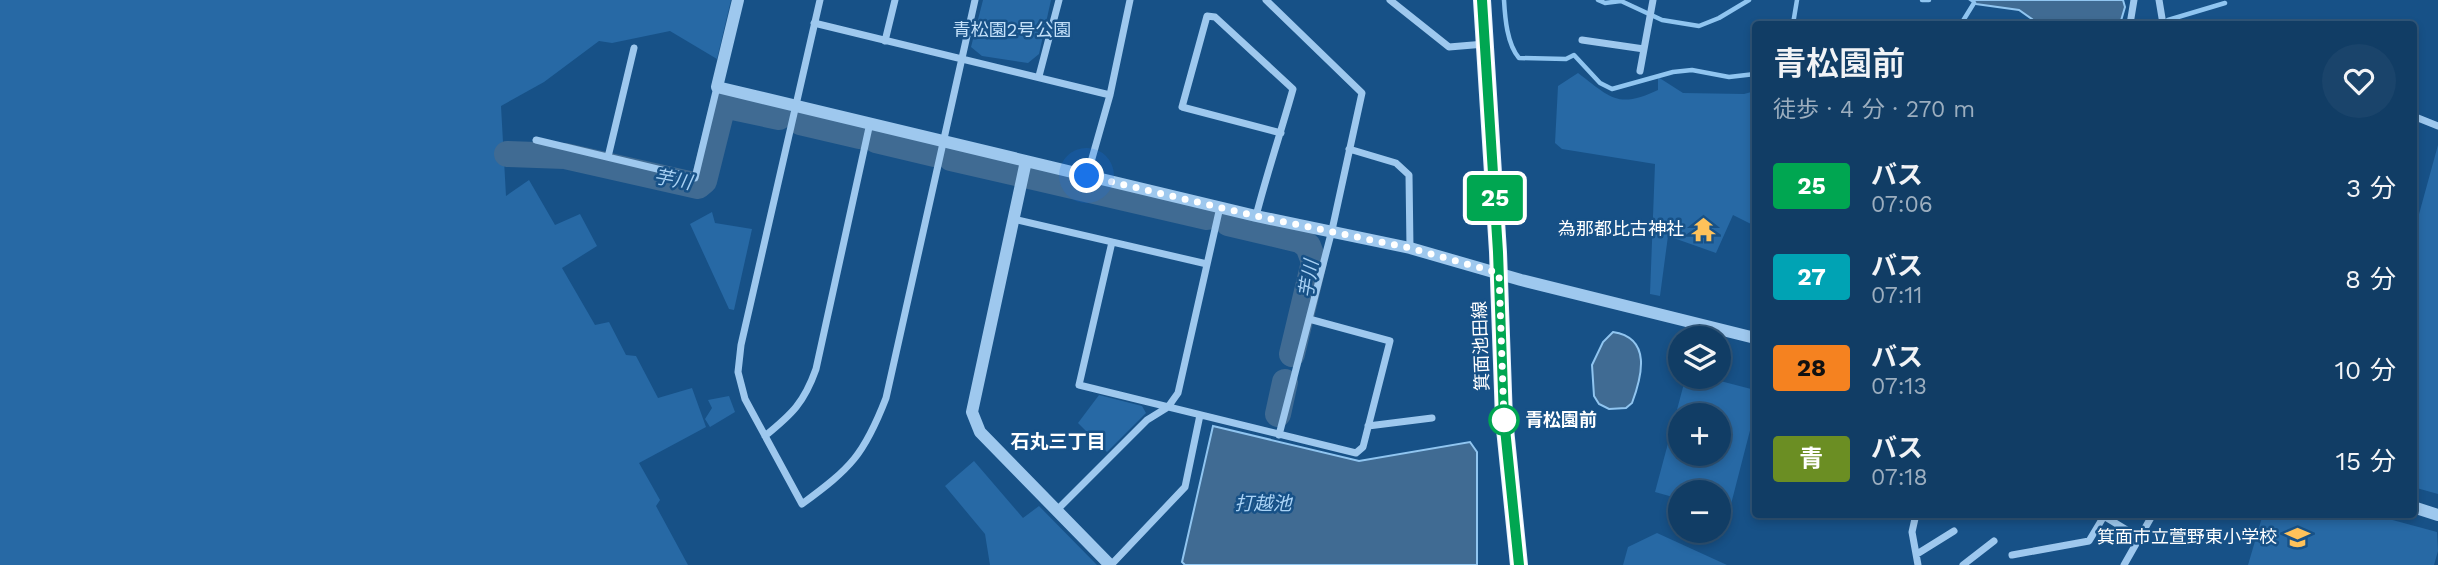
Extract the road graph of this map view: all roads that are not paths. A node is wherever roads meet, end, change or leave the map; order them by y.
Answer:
1 (738, 0) edge
2 (820, 0) edge
3 (895, 0) edge
4 (975, 0) edge
5 (1059, 0) edge
6 (1130, 0) edge
7 (1266, 0) edge
8 (1390, 0) edge
9 (1482, 0) edge
10 (1653, 0) edge
11 (2134, 0) edge
12 (2159, 0) edge
13 (2130, 21) edge
14 (2162, 21) edge
15 (814, 23) junction
16 (1582, 40) dead end
17 (885, 41) junction
18 (1486, 43) junction
19 (634, 48) dead end
20 (1644, 49) junction
21 (960, 60) junction
22 (1640, 71) dead end
23 (1039, 76) junction
24 (717, 87) junction
25 (1110, 95) junction
26 (795, 106) junction
27 (2417, 118) edge
28 (870, 123) junction
29 (2438, 126) edge
30 (1281, 133) junction
31 (536, 140) dead end
32 (943, 141) junction
33 (1349, 149) junction
34 (608, 157) junction
35 (1024, 170) junction
36 (1087, 176) junction
37 (1220, 207) junction
38 (1256, 216) junction
39 (1013, 219) junction
40 (1332, 230) junction
41 (1112, 242) junction
42 (1410, 248) junction
43 (1208, 264) junction
44 (1499, 273) junction
45 (1309, 319) junction
46 (1752, 337) edge
47 (1168, 407) junction
48 (1200, 415) junction
49 (1432, 418) dead end
50 (1368, 426) junction
51 (1279, 435) junction
52 (765, 436) junction
53 (2417, 508) edge
54 (1056, 511) junction
55 (2438, 515) edge
56 (1915, 518) edge
57 (2100, 518) edge
58 (2107, 518) edge
59 (2151, 518) edge
60 (1954, 531) dead end
61 (2140, 538) junction
62 (1994, 541) dead end
63 (1917, 554) junction
64 (2012, 555) dead end
65 (1110, 565) edge
66 (1519, 565) edge
67 (1918, 565) edge
68 (1963, 565) edge
69 (2124, 565) edge

1 - 24 street
2 - 15 street
3 - 17 street
4 - 21 street
5 - 23 street
6 - 25 street
7 - 33 street
8 - 18 street
9 - 18 main road, 箕面池田線
10 - 20 street
11 - 13 street
12 - 14 street
15 - 17 street
15 - 26 street
16 - 20 street
17 - 21 street
18 - 44 main road, 箕面池田線
19 - 34 street
20 - 22 street
21 - 23 street
21 - 32 street
23 - 25 street
24 - 26 street
24 - 34 street
25 - 36 street
26 - 28 street
26 - 52 street
27 - 29 street
28 - 32 street
28 - 52 street
30 - 30 street
30 - 38 street
31 - 34 street
32 - 35 street
32 - 52 street
33 - 40 street
33 - 42 street
35 - 36 street
35 - 39 street
36 - 37 street
37 - 38 street
37 - 43 street
38 - 40 street
39 - 41 street
39 - 54 street
40 - 42 street
40 - 45 street
41 - 43 street
41 - 47 street
42 - 44 street
43 - 47 street
44 - 46 street
44 - 66 main road, 箕面池田線
45 - 50 street
45 - 51 street
47 - 48 street
47 - 54 street
48 - 51 street
48 - 65 street
49 - 50 street
50 - 51 street
53 - 55 street
54 - 65 street
56 - 63 street
57 - 64 street
58 - 61 street
59 - 61 street
60 - 63 street
61 - 69 street
62 - 68 street
63 - 67 street

